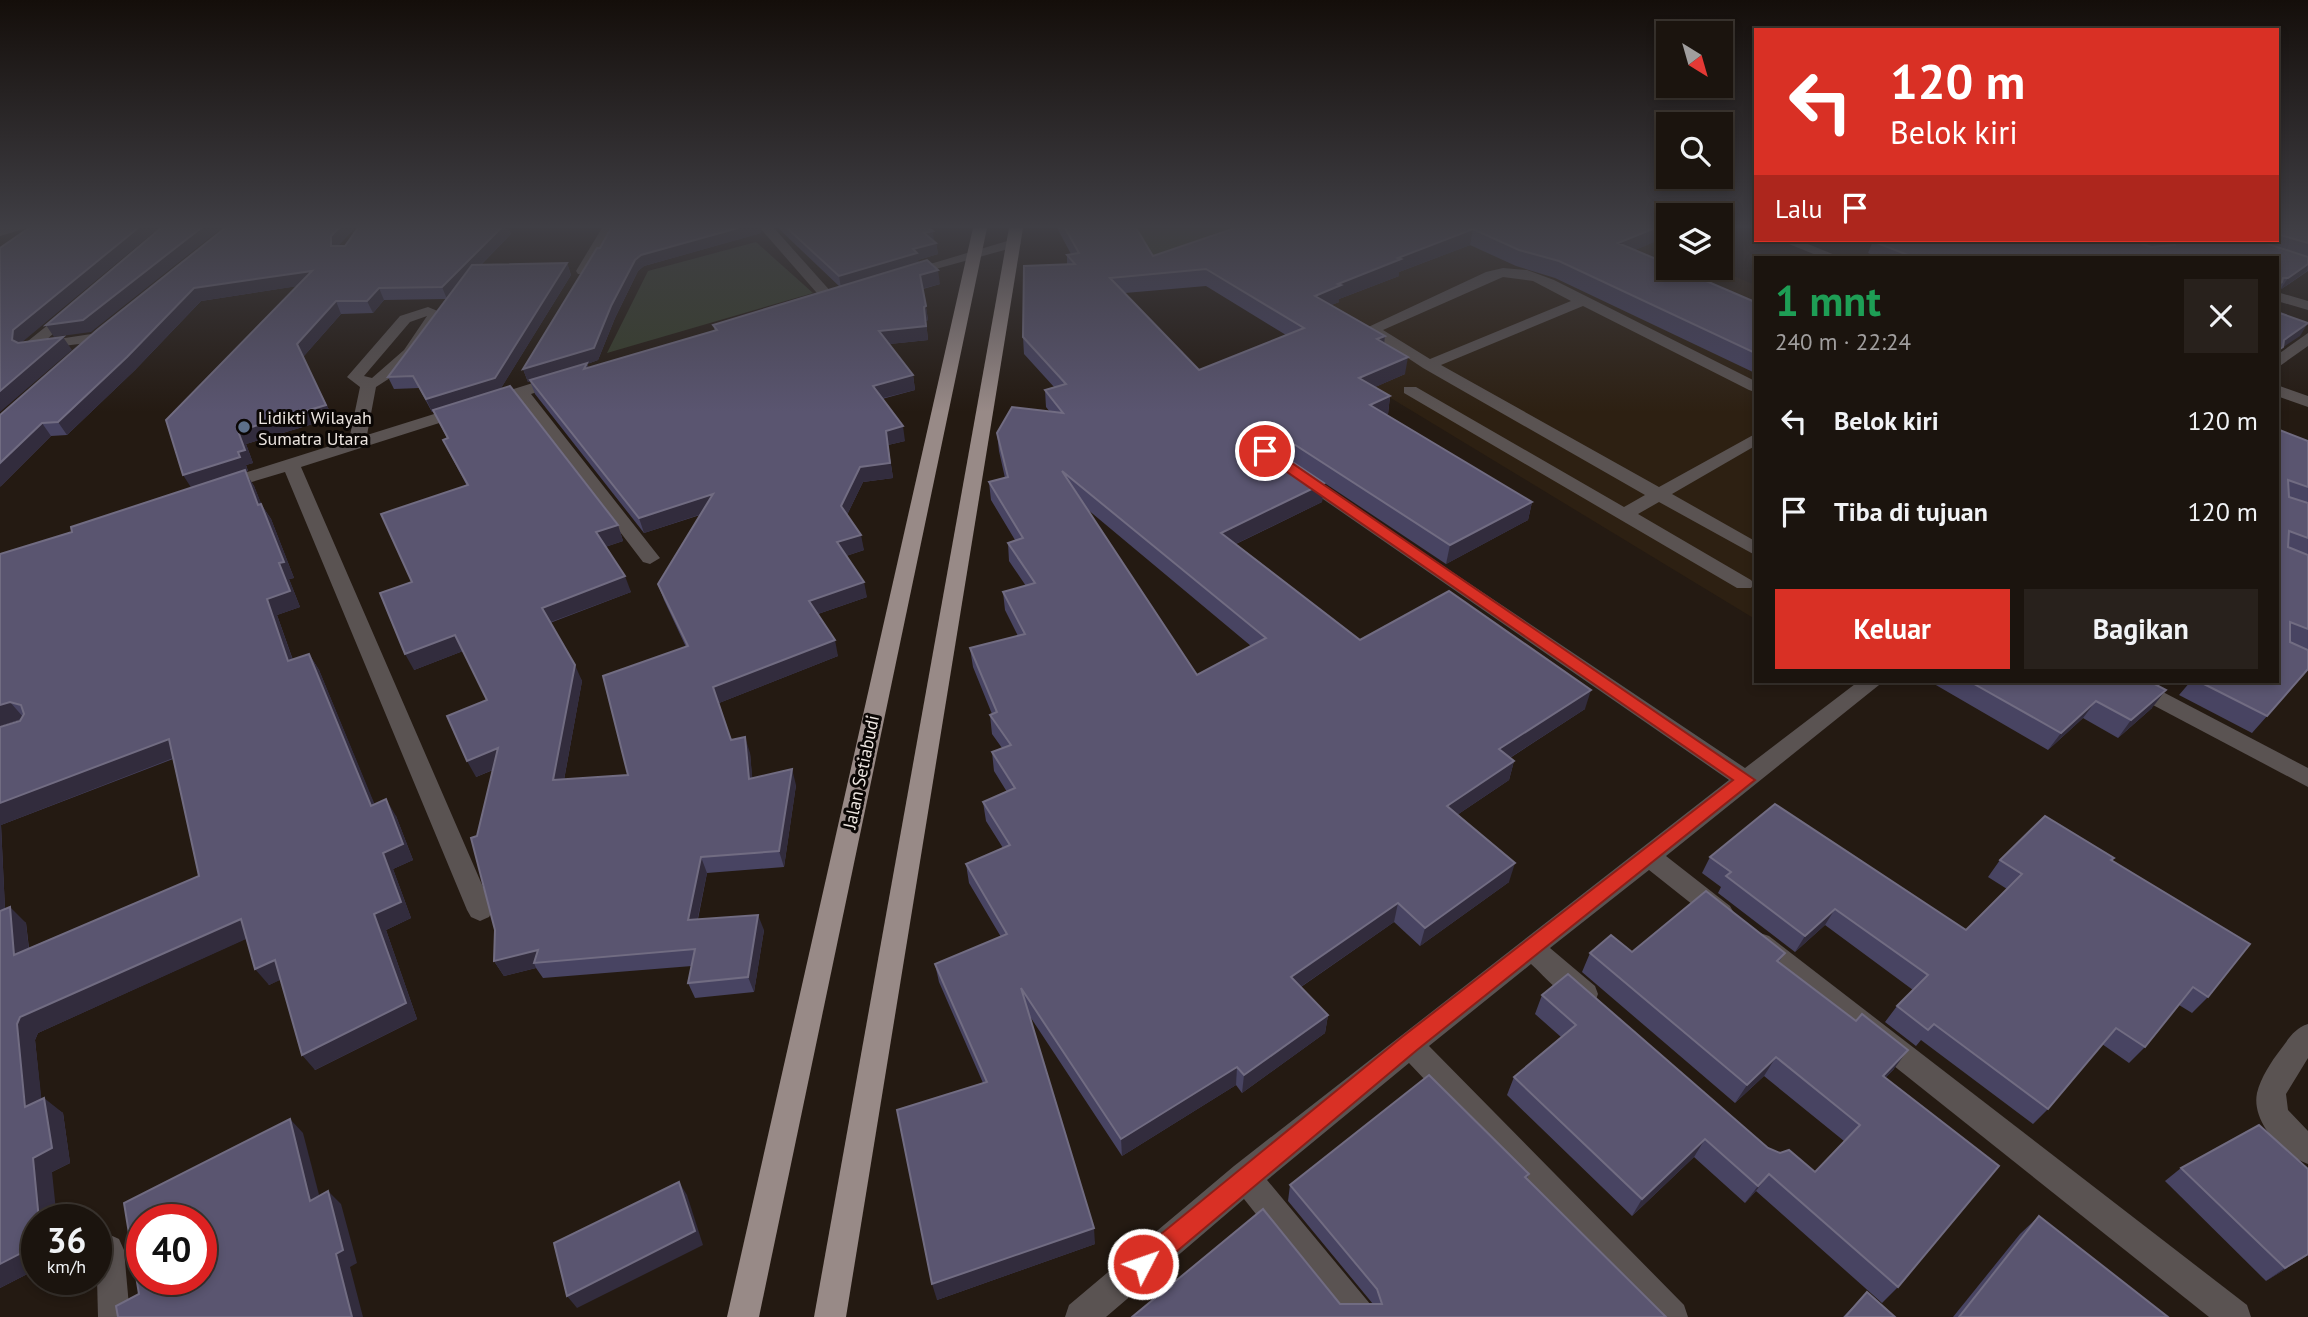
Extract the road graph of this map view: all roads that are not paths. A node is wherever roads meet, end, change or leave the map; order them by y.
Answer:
1 (821, 289) edge
2 (966, 289) edge
3 (1006, 289) edge
4 (1459, 289) edge
5 (1559, 289) edge
6 (828, 297) edge
7 (2279, 297) edge
8 (1583, 301) junction
9 (79, 304) edge
10 (2308, 306) edge
11 (2308, 338) edge
12 (78, 356) edge
13 (2279, 361) edge
14 (1429, 365) junction
15 (522, 371) edge
16 (575, 375) edge
17 (369, 384) junction
18 (1754, 386) edge
19 (1410, 390) dead end
20 (2279, 391) edge
21 (514, 393) junction
22 (2308, 402) edge
23 (1754, 440) edge
24 (357, 442) junction
25 (291, 464) junction
26 (1288, 467) edge
27 (212, 490) edge
28 (1660, 493) junction
29 (1625, 514) junction
30 (1754, 548) edge
31 (650, 558) dead end
32 (1744, 584) dead end
33 (1870, 683) edge
34 (2129, 683) edge
35 (2308, 778) edge
36 (1746, 780) junction
37 (1649, 856) junction
38 (480, 910) dead end
39 (1531, 948) junction
40 (1606, 1013) edge
41 (2308, 1036) edge
42 (1409, 1044) junction
43 (2308, 1150) edge
44 (1245, 1176) junction
45 (112, 1295) edge
46 (114, 1317) edge
47 (743, 1317) edge
48 (830, 1317) edge
49 (1081, 1317) edge
50 (1359, 1317) edge
51 (1672, 1317) edge
52 (2235, 1317) edge

1 - 6 street
2 - 47 main road, Jalan Setiabudi
3 - 48 main road
4 - 14 street
5 - 8 street
7 - 10 street
8 - 14 street
8 - 18 street
9 - 12 street
11 - 13 street
14 - 28 street
15 - 21 street
16 - 21 street
17 - 17 street
17 - 24 street
19 - 29 street
20 - 22 street
21 - 24 street
21 - 31 street
23 - 28 street
24 - 25 street
25 - 27 street
25 - 38 street
26 - 36 street
28 - 29 street
28 - 30 street
29 - 32 street
33 - 36 street
34 - 35 street
36 - 37 street
37 - 39 street
37 - 52 street
39 - 40 street
39 - 42 street
41 - 43 street
42 - 44 street
42 - 51 street
44 - 49 street
44 - 50 street
45 - 46 street

